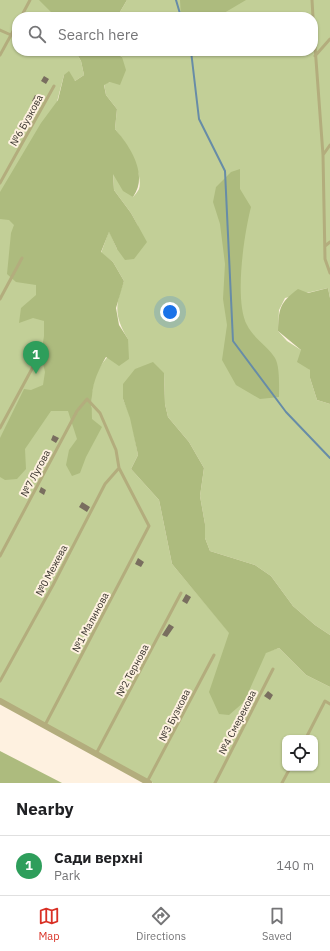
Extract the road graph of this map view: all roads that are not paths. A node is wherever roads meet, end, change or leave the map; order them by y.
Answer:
1 (30, 0) edge
2 (312, 0) edge
3 (24, 12) edge
4 (313, 12) edge
5 (0, 30) edge
6 (11, 35) joint
7 (330, 39) edge
8 (318, 54) edge
9 (0, 55) edge
10 (316, 56) edge
11 (54, 86) dead end
12 (330, 145) edge
13 (324, 155) junction
14 (0, 183) edge
15 (330, 242) edge
16 (325, 246) junction
17 (22, 258) dead end
18 (330, 273) edge
19 (0, 299) edge
20 (34, 365) dead end
21 (0, 428) edge
22 (119, 468) junction
23 (0, 556) edge
24 (181, 592) dead end
25 (214, 655) dead end
26 (273, 669) dead end
27 (0, 681) edge
28 (0, 701) edge
29 (330, 704) edge
30 (44, 726) junction
31 (308, 735) edge
32 (96, 754) junction
33 (288, 771) edge
34 (148, 782) edge
35 (215, 783) edge
36 (282, 783) edge

1 - 3 lane
2 - 4 lane
5 - 6 lane
6 - 9 lane
7 - 8 lane
10 - 13 lane
11 - 14 lane, №6 Бузкова
12 - 13 lane
13 - 16 lane
15 - 16 lane
16 - 18 lane
17 - 19 lane
20 - 21 lane
22 - 23 lane, №7 Лугова
22 - 27 lane, №0 Межева
22 - 30 lane, №1 Малинова
24 - 32 lane, №2 Тернова
25 - 34 lane, №3 Бузкова
26 - 35 lane, №4 Смерекова
28 - 30 street
29 - 31 lane
30 - 32 street
32 - 34 street
33 - 36 lane

